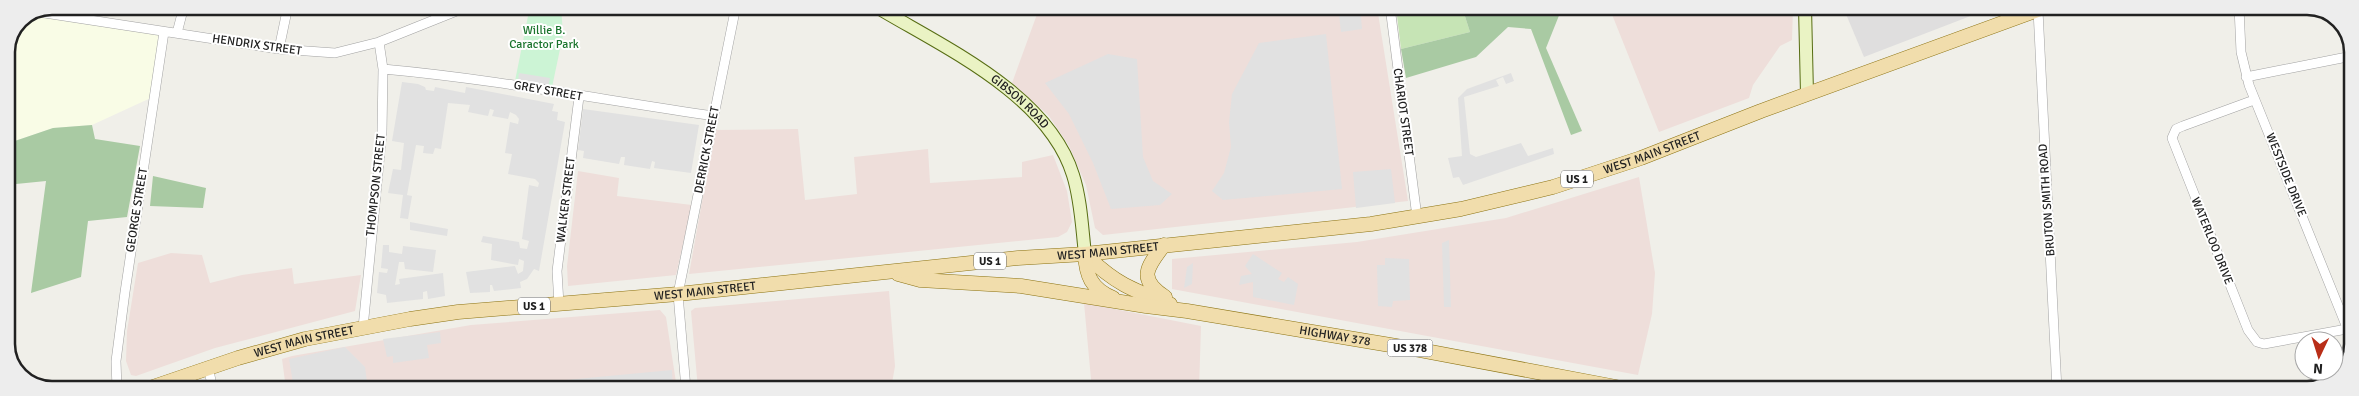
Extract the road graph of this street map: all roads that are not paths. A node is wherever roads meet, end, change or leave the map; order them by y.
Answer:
1 (57, 15) edge
2 (182, 15) edge
3 (286, 15) edge
4 (447, 15) edge
5 (734, 15) edge
6 (891, 15) edge
7 (1391, 15) edge
8 (1805, 15) edge
9 (2023, 15) edge
10 (2042, 15) edge
11 (2239, 15) edge
12 (442, 17) joint
13 (164, 32) junction
14 (177, 33) junction
15 (379, 42) junction
16 (279, 49) junction
17 (2344, 58) edge
18 (383, 69) junction
19 (2246, 77) junction
20 (1807, 94) junction
21 (579, 97) junction
22 (2254, 100) junction
23 (714, 116) junction
24 (1417, 217) junction
25 (1164, 245) junction
26 (1085, 254) junction
27 (895, 272) junction
28 (678, 294) junction
29 (1125, 302) junction
30 (559, 304) junction
31 (1187, 310) junction
32 (2344, 322) edge
33 (363, 328) junction
34 (2344, 330) edge
35 (208, 367) junction
36 (117, 381) edge
37 (169, 381) edge
38 (211, 381) edge
39 (685, 381) edge
40 (1584, 381) edge
41 (2056, 381) edge

1 - 13 street, HENDRIX STREET
2 - 14 street
3 - 16 street
4 - 12 street, HENDRIX STREET
5 - 23 street, DERRICK STREET
6 - 26 street, GIBSON ROAD
7 - 24 street, CHARIOT STREET
8 - 20 street
9 - 20 main road, WEST MAIN STREET / US 1
10 - 41 street, BRUTON SMITH ROAD
11 - 19 street, WESTSIDE DRIVE
12 - 15 street, HENDRIX STREET
13 - 14 street, HENDRIX STREET
13 - 36 street, GEORGE STREET
14 - 16 street, HENDRIX STREET
15 - 16 street, HENDRIX STREET
15 - 18 street, THOMPSON STREET
17 - 19 street
18 - 21 street, GREY STREET
18 - 33 street, THOMPSON STREET
19 - 22 street, WESTSIDE DRIVE
20 - 24 main road, WEST MAIN STREET / US 1
21 - 23 street, GREY STREET
21 - 30 street, WALKER STREET
22 - 32 street, WESTSIDE DRIVE
22 - 34 street, WATERLOO DRIVE
23 - 28 street, DERRICK STREET
24 - 25 main road, WEST MAIN STREET / US 1
25 - 26 main road, WEST MAIN STREET / US 1
25 - 31 main road
26 - 27 main road, WEST MAIN STREET / US 1
26 - 29 main road
26 - 31 main road, US 378
27 - 28 main road, WEST MAIN STREET / US 1
27 - 29 main road, US 378
28 - 30 main road, WEST MAIN STREET / US 1
28 - 39 street, DERRICK STREET
29 - 31 main road, US 378
30 - 33 main road, WEST MAIN STREET / US 1
31 - 40 main road, HIGHWAY 378 / US 378
33 - 35 main road, WEST MAIN STREET / US 1
35 - 37 main road, WEST MAIN STREET / US 1
35 - 38 street

